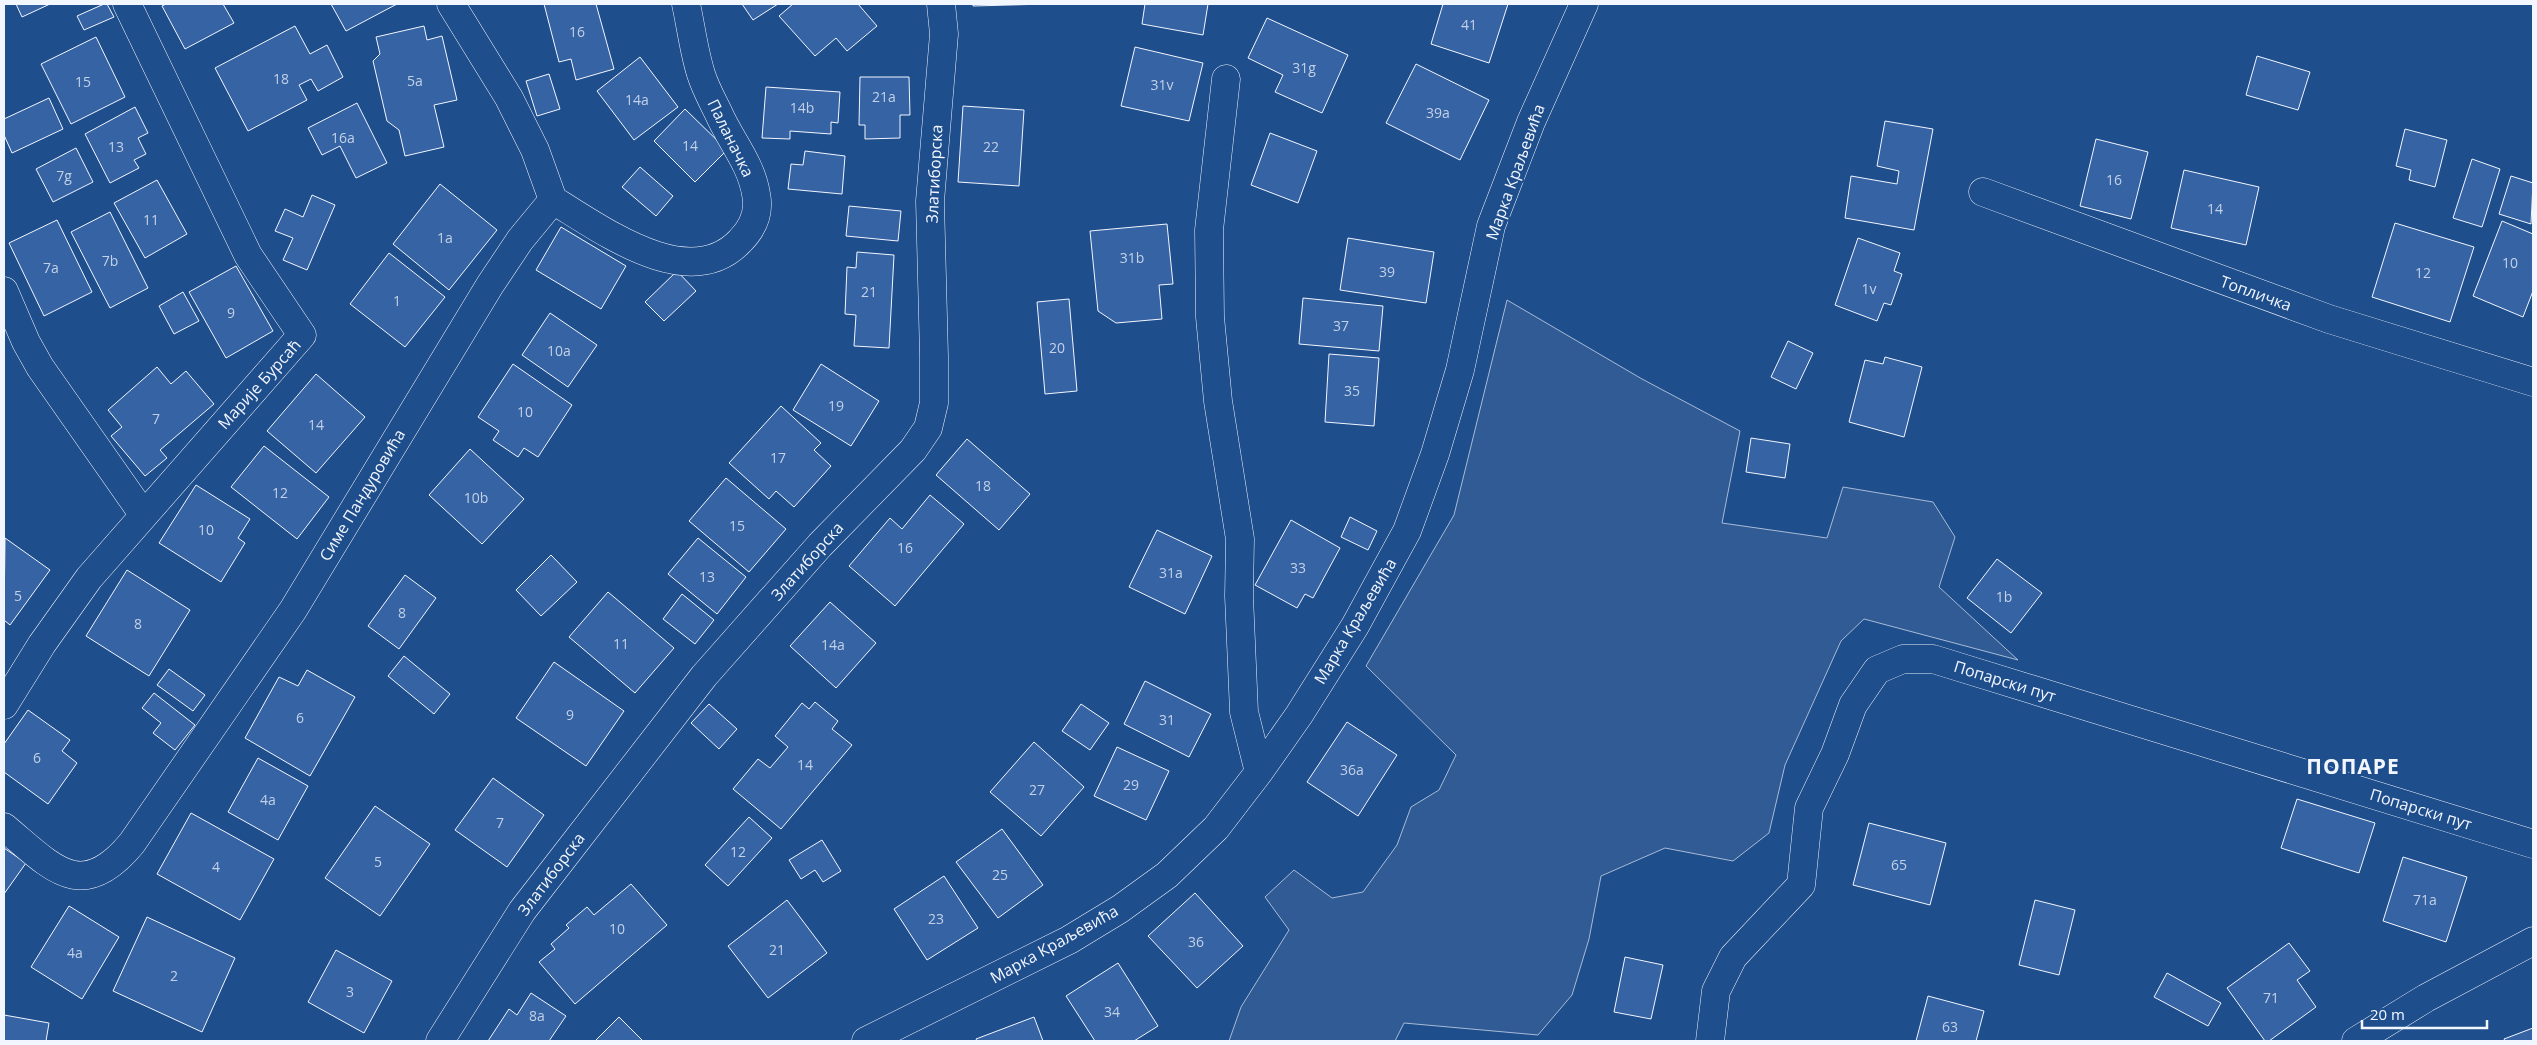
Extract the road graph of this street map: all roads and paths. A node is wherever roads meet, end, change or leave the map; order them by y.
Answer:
1 (127, 4) edge
2 (451, 4) edge
3 (686, 4) edge
4 (941, 4) edge
5 (1584, 4) edge
6 (1226, 79) dead end
7 (1983, 192) dead end
8 (553, 200) junction
9 (4, 291) edge
10 (2533, 382) edge
11 (143, 514) junction
12 (4, 705) edge
13 (1259, 772) junction
14 (4, 827) edge
15 (2533, 844) edge
16 (2533, 941) edge
17 (440, 1041) edge
18 (866, 1041) edge
19 (1710, 1041) edge
20 (2356, 1041) edge

1 - 11 street, Марије Бурсаћ
2 - 8 street
3 - 8 street, Паланачка
4 - 17 street, Златиборска
5 - 13 street, Марка Краљевића
6 - 13 street
7 - 10 street, Топличка
8 - 14 street, Симе Пандуровића
9 - 11 street
11 - 12 street, Марије Бурсаћ
13 - 18 street, Марка Краљевића
15 - 19 street, Попарски пут
16 - 20 street

